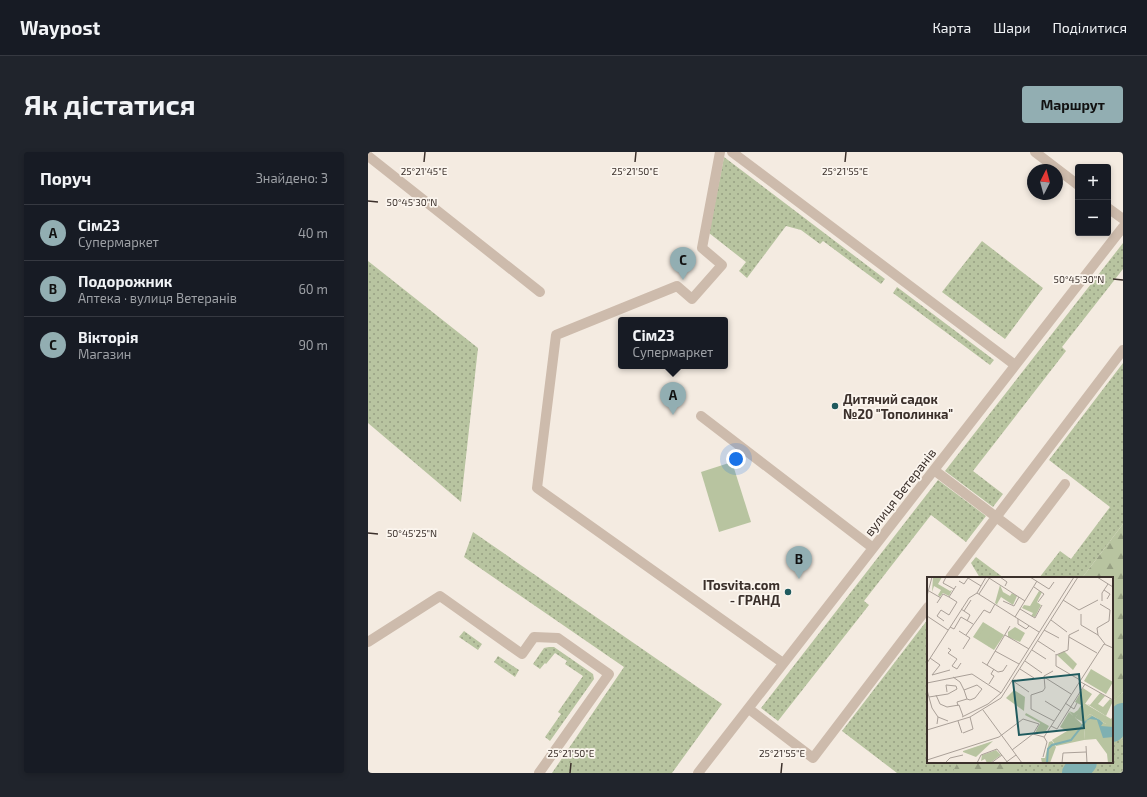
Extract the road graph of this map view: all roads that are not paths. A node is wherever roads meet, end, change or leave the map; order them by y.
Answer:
1 (720, 152) edge
2 (732, 152) edge
3 (1035, 152) edge
4 (368, 156) edge
5 (1075, 183) edge
6 (1111, 212) edge
7 (1123, 226) edge
8 (540, 292) dead end
9 (1123, 350) edge
10 (1016, 366) junction
11 (702, 416) dead end
12 (934, 470) junction
13 (1065, 484) dead end
14 (996, 517) junction
15 (873, 548) junction
16 (951, 577) edge
17 (927, 607) edge
18 (368, 642) edge
19 (783, 663) junction
20 (748, 709) junction
21 (539, 773) edge
22 (698, 773) edge

1 - 19 street
2 - 10 street
3 - 5 street
4 - 8 street
6 - 7 street
7 - 10 street, вулиця Ветеранів
9 - 14 street
10 - 12 street, вулиця Ветеранів
11 - 15 street
12 - 14 street
12 - 15 street, вулиця Ветеранів
13 - 14 street
14 - 16 street
15 - 19 street, вулиця Ветеранів
17 - 20 street
18 - 21 street
19 - 20 street, вулиця Ветеранів
20 - 22 street, вулиця Ветеранів

